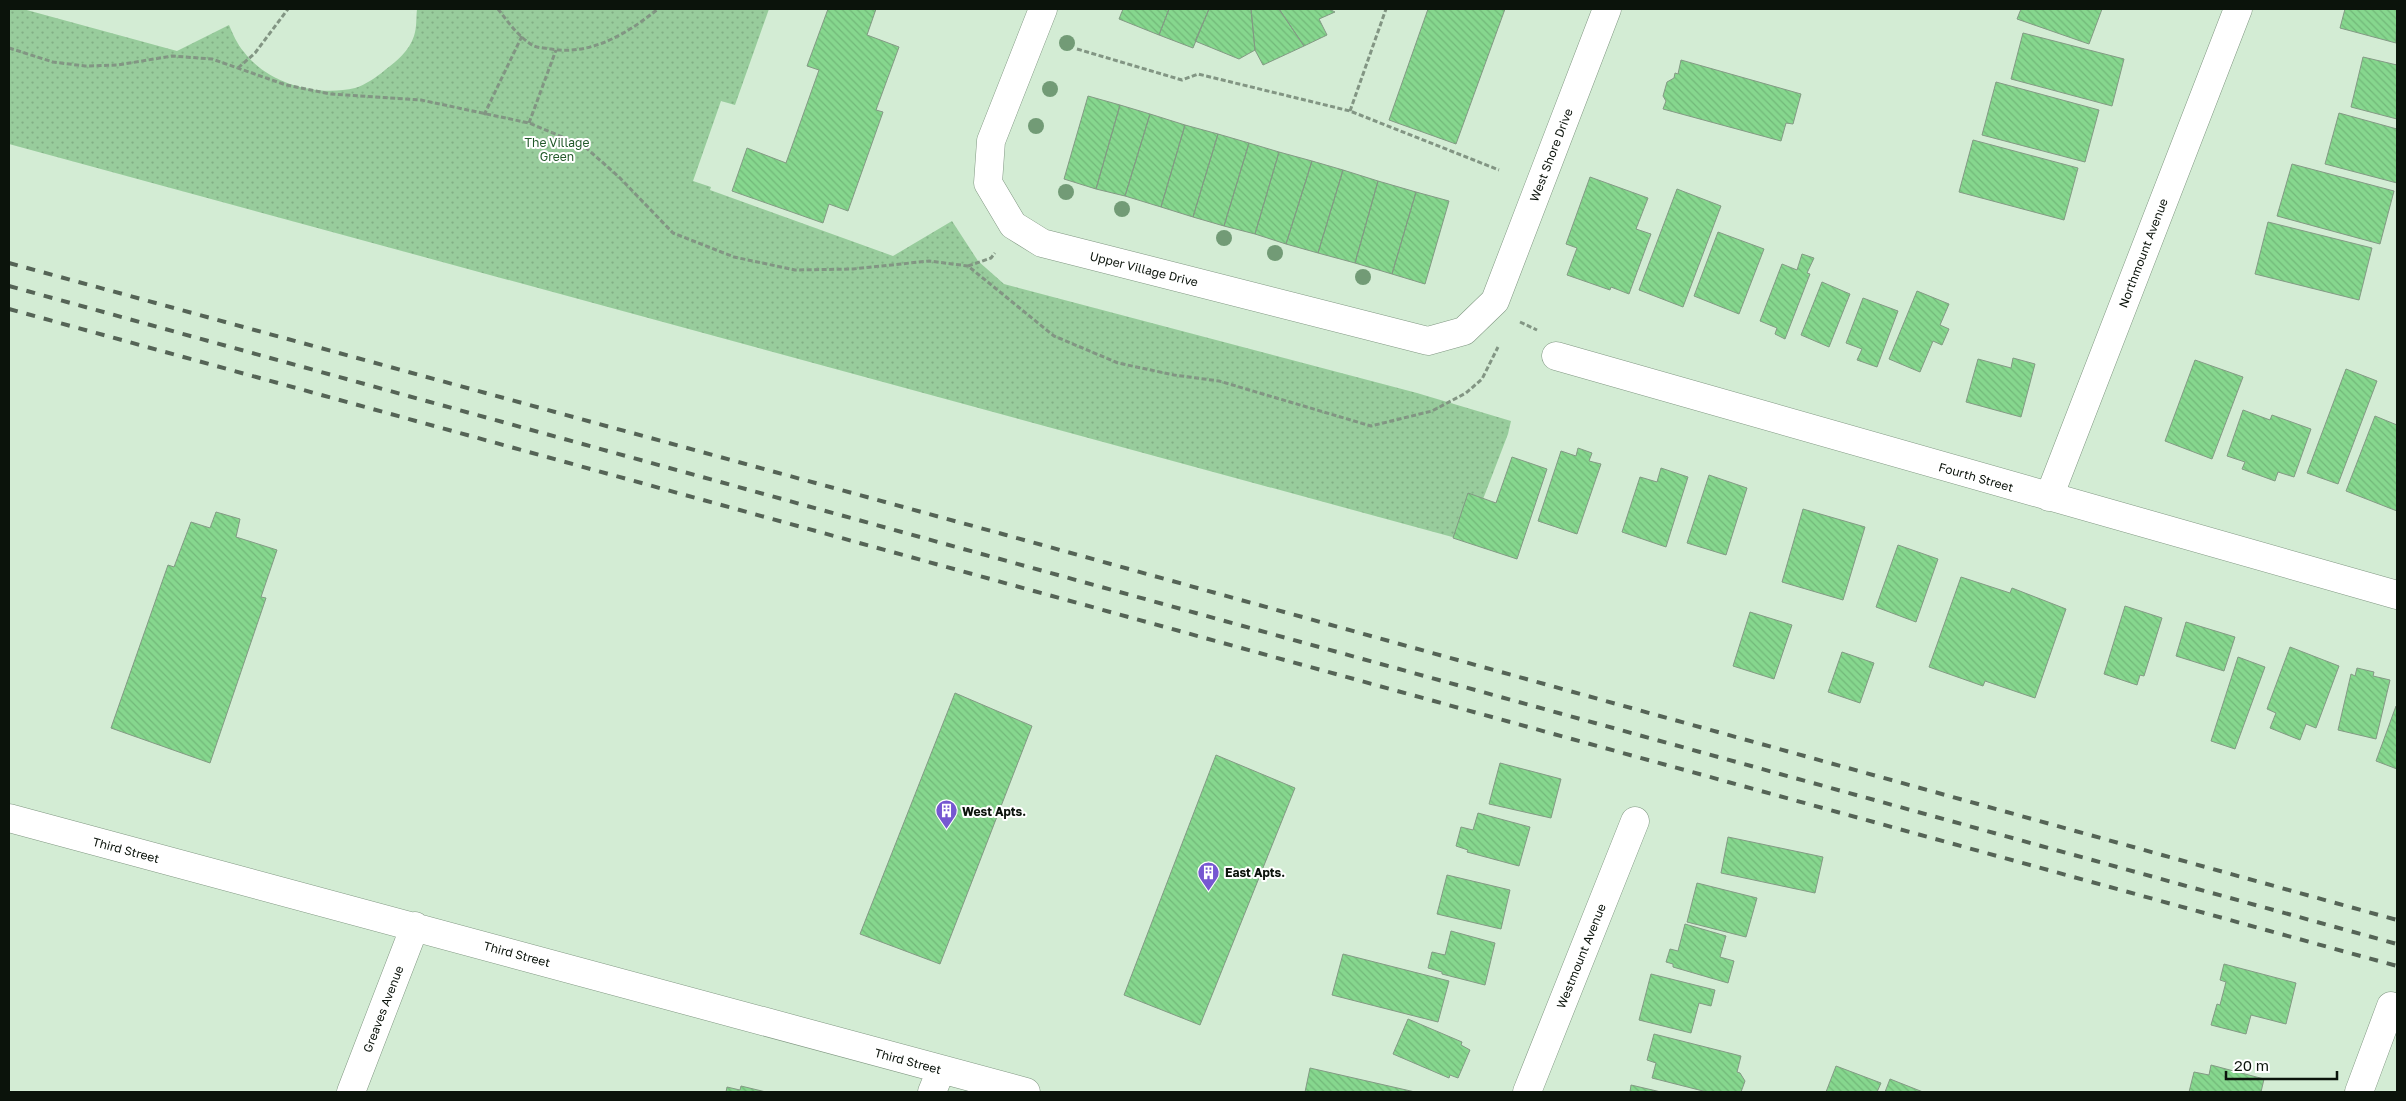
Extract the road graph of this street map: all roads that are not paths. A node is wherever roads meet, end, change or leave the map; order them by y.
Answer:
1 (1043, 9) edge
2 (1607, 9) edge
3 (2238, 9) edge
4 (1495, 300) joint
5 (1556, 356) dead end
6 (2049, 497) junction
7 (2397, 595) edge
8 (9, 818) edge
9 (1635, 821) dead end
10 (414, 926) junction
11 (2391, 1006) dead end
12 (936, 1081) edge
13 (351, 1092) edge
14 (1026, 1092) edge
15 (1527, 1092) edge
16 (2359, 1092) edge

1 - 4 street, Upper Village Drive
2 - 4 street, West Shore Drive
3 - 6 street, Northmount Avenue
5 - 6 street, Fourth Street
6 - 7 street, Fourth Street
8 - 10 street, Third Street
9 - 15 street, Westmount Avenue
10 - 12 street, Third Street
10 - 13 street, Greaves Avenue
11 - 16 street
12 - 14 street, Third Street

